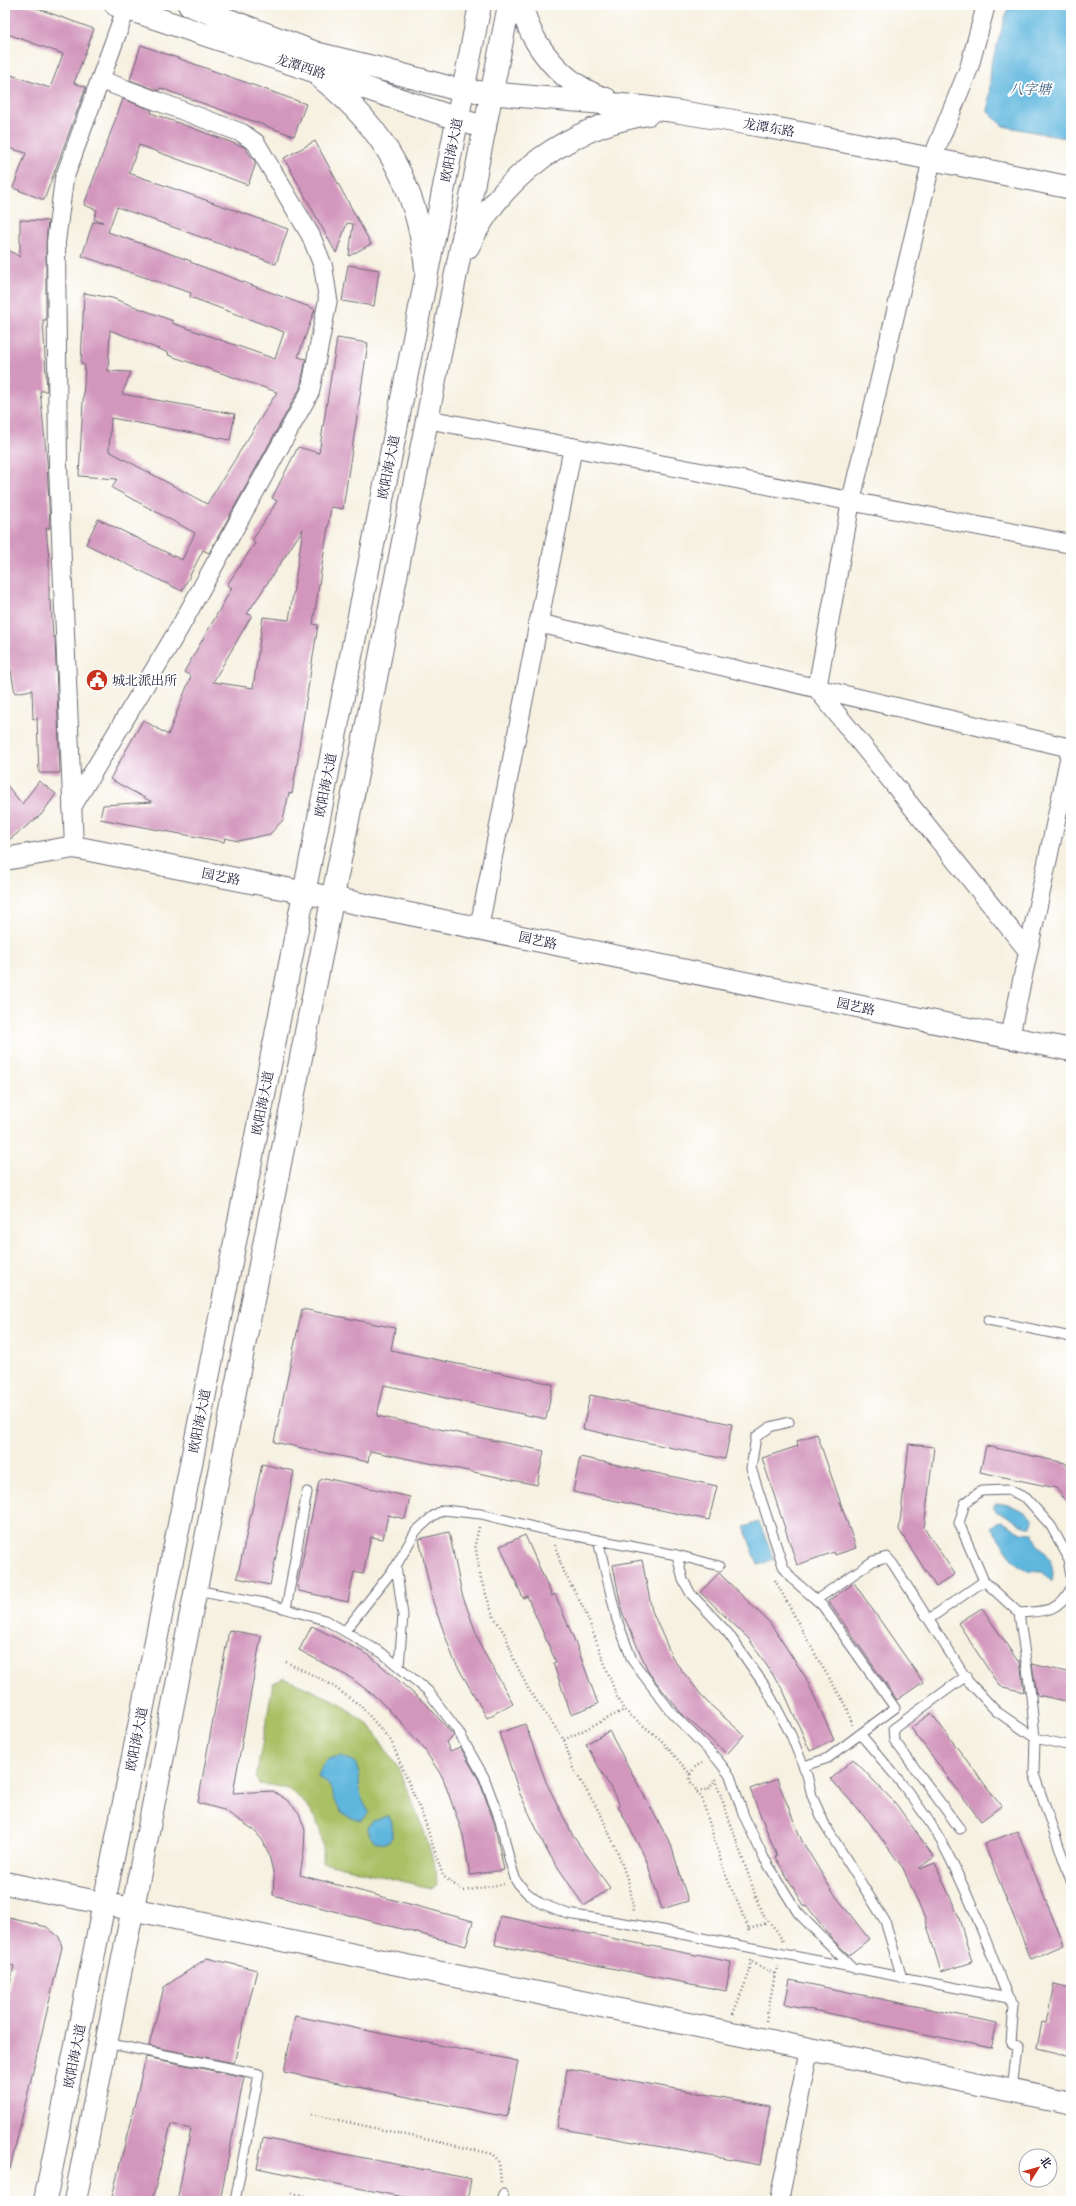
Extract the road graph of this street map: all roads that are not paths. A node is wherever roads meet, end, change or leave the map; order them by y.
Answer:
1 (189, 5) edge
2 (480, 5) edge
3 (509, 5) edge
4 (522, 5) edge
5 (986, 5) edge
6 (121, 7) edge
7 (311, 70) junction
8 (101, 80) junction
9 (463, 91) junction
10 (492, 94) junction
11 (638, 106) junction
12 (679, 112) junction
13 (457, 119) junction
14 (485, 128) junction
15 (932, 160) junction
16 (1071, 188) edge
17 (427, 273) junction
18 (455, 280) junction
19 (427, 419) junction
20 (572, 448) junction
21 (851, 501) junction
22 (1071, 544) edge
23 (538, 623) junction
24 (817, 689) junction
25 (1071, 749) edge
26 (72, 807) junction
27 (74, 847) junction
28 (5, 859) edge
29 (304, 893) junction
30 (332, 898) junction
31 (479, 928) junction
32 (1028, 951) junction
33 (1010, 1037) junction
34 (1071, 1050) edge
35 (988, 1320) dead end
36 (1071, 1337) edge
37 (790, 1422) dead end
38 (307, 1492) dead end
39 (598, 1540) junction
40 (677, 1555) junction
41 (396, 1566) junction
42 (719, 1566) dead end
43 (1071, 1576) edge
44 (984, 1581) junction
45 (1071, 1588) edge
46 (196, 1590) junction
47 (816, 1600) junction
48 (286, 1609) junction
49 (1019, 1613) junction
50 (929, 1619) junction
51 (345, 1631) junction
52 (399, 1667) junction
53 (966, 1676) junction
54 (858, 1736) junction
55 (1035, 1738) junction
56 (1071, 1746) edge
57 (804, 1766) junction
58 (960, 1829) dead end
59 (1071, 1881) edge
60 (5, 1882) edge
61 (104, 1903) junction
62 (132, 1909) junction
63 (853, 1968) junction
64 (902, 1978) junction
65 (1008, 1998) junction
66 (106, 2043) junction
67 (809, 2049) junction
68 (1012, 2091) junction
69 (1071, 2103) edge
70 (45, 2201) edge
71 (75, 2201) edge
72 (235, 2201) edge
73 (779, 2201) edge

1 - 9 main road, 龙潭西路
2 - 9 main road, 欧阳海大道
3 - 10 main road
4 - 11 main road
5 - 15 street
6 - 7 main road, 龙潭西路
6 - 8 street
7 - 13 main road, 龙潭西路
7 - 17 main road
8 - 26 street
8 - 26 street
9 - 10 main road, 龙潭东路
9 - 13 main road, 欧阳海大道
10 - 11 main road, 龙潭东路
10 - 14 main road
11 - 12 main road, 龙潭东路
12 - 15 main road, 龙潭东路
12 - 18 main road
13 - 14 main road, 龙潭西路
13 - 17 main road, 欧阳海大道
14 - 18 main road
15 - 16 main road, 龙潭东路
15 - 21 street
17 - 29 main road, 欧阳海大道
18 - 19 main road
19 - 20 street
19 - 30 main road
20 - 21 street
20 - 23 street
21 - 22 street
21 - 24 street
23 - 24 street
23 - 31 street
24 - 25 street
24 - 32 street
25 - 32 street
26 - 27 street
27 - 28 main road, 园艺路
27 - 29 main road, 园艺路
29 - 30 main road, 园艺路
29 - 61 main road, 欧阳海大道
30 - 31 main road, 园艺路
30 - 46 main road
31 - 33 main road, 园艺路
32 - 33 street
33 - 34 main road, 园艺路
35 - 36 lane
37 - 47 lane
38 - 48 lane
39 - 40 lane
39 - 41 lane
39 - 63 lane
40 - 42 lane
40 - 57 lane
41 - 51 lane
41 - 52 lane
43 - 44 lane
44 - 49 lane
44 - 50 lane
45 - 49 lane
46 - 48 lane
46 - 62 main road
47 - 50 lane
47 - 54 lane
48 - 51 lane
49 - 55 lane
50 - 53 lane
51 - 52 lane
52 - 63 lane
53 - 55 lane
53 - 58 lane
54 - 57 lane
54 - 65 lane
55 - 56 lane
55 - 59 lane
57 - 64 lane
60 - 61 main road
61 - 62 main road
61 - 70 main road, 欧阳海大道
62 - 66 main road
62 - 67 main road
63 - 64 lane
64 - 65 lane
65 - 68 lane
66 - 71 main road
66 - 72 lane
67 - 68 main road
67 - 73 street
68 - 69 main road

